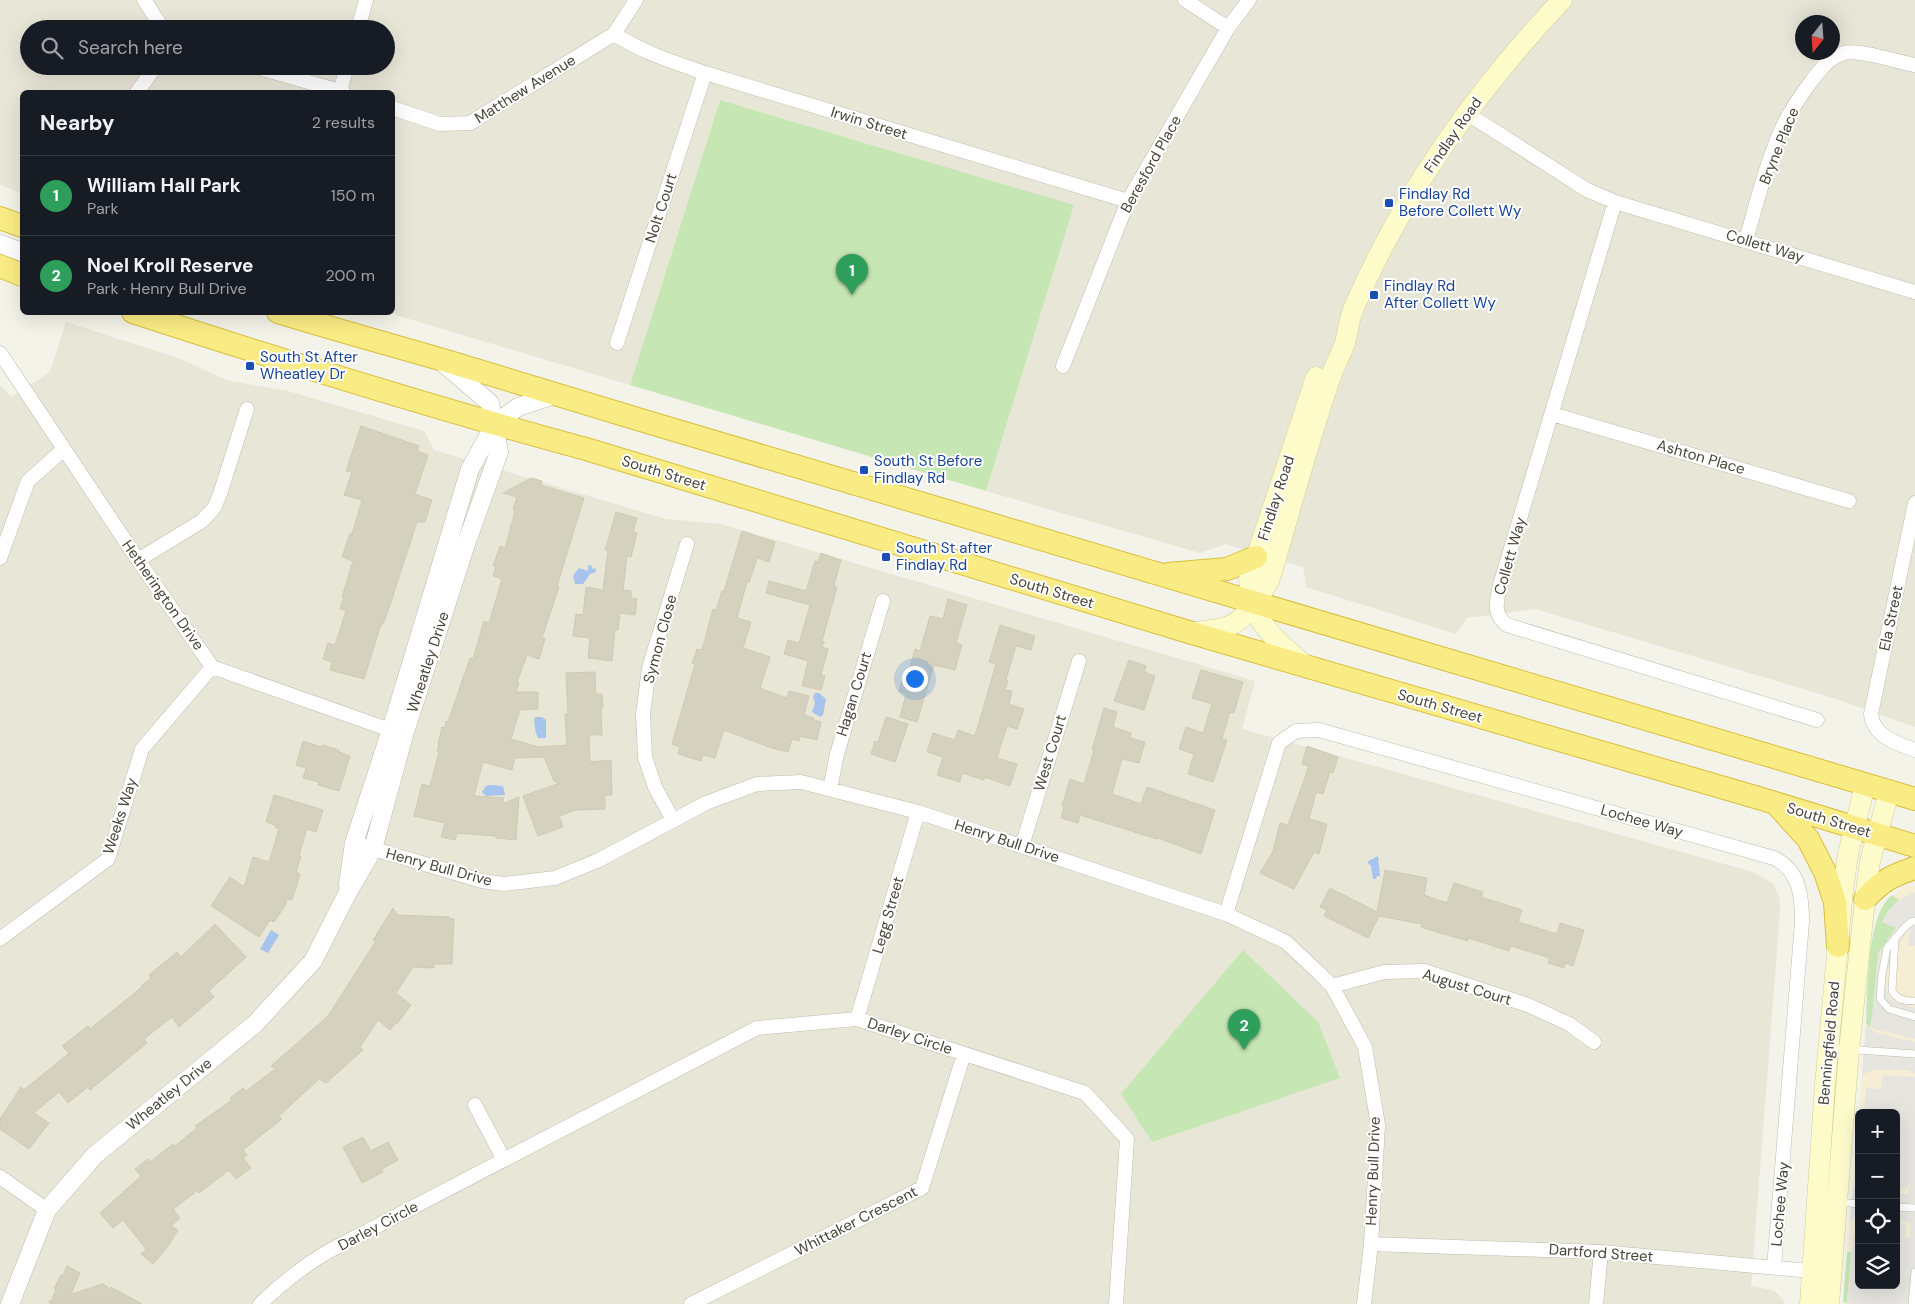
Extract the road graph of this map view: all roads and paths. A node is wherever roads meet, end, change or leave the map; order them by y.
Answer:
1 (144, 0) edge
2 (366, 0) edge
3 (636, 0) edge
4 (1186, 0) edge
5 (1249, 0) edge
6 (1562, 0) edge
7 (157, 20) edge
8 (360, 20) edge
9 (1228, 28) junction
10 (614, 34) junction
11 (1915, 65) edge
12 (705, 73) junction
13 (149, 75) edge
14 (283, 75) edge
15 (345, 75) edge
16 (138, 90) edge
17 (334, 90) edge
18 (341, 90) edge
19 (395, 109) edge
20 (1468, 114) junction
21 (1128, 202) junction
22 (1615, 202) junction
23 (0, 218) edge
24 (20, 225) edge
25 (1746, 240) junction
26 (0, 244) edge
27 (20, 251) edge
28 (0, 266) edge
29 (20, 273) edge
30 (1915, 292) edge
31 (1352, 312) junction
32 (142, 315) edge
33 (288, 315) edge
34 (617, 343) dead end
35 (0, 353) edge
36 (439, 359) junction
37 (1063, 366) dead end
38 (555, 395) junction
39 (247, 409) dead end
40 (1552, 414) junction
41 (495, 424) junction
42 (64, 449) junction
43 (1849, 501) dead end
44 (1915, 503) edge
45 (687, 544) dead end
46 (1256, 557) junction
47 (0, 558) edge
48 (138, 560) junction
49 (1154, 574) junction
50 (883, 601) dead end
51 (1253, 605) junction
52 (1192, 633) junction
53 (1079, 661) dead end
54 (1306, 666) junction
55 (212, 667) junction
56 (1817, 720) dead end
57 (398, 732) junction
58 (1915, 750) edge
59 (1865, 785) junction
60 (830, 789) junction
61 (1889, 792) junction
62 (1915, 800) edge
63 (1776, 804) junction
64 (918, 812) junction
65 (673, 820) junction
66 (1854, 828) junction
67 (1878, 835) junction
68 (354, 843) junction
69 (1022, 846) junction
70 (1915, 846) edge
71 (373, 849) junction
72 (1915, 868) edge
73 (346, 896) junction
74 (1865, 899) junction
75 (1226, 914) junction
76 (1915, 922) edge
77 (1896, 938) junction
78 (0, 939) edge
79 (1838, 946) junction
80 (1332, 986) junction
81 (1915, 1002) edge
82 (1915, 1017) edge
83 (857, 1019) junction
84 (1594, 1042) dead end
85 (1829, 1048) junction
86 (1849, 1050) junction
87 (964, 1054) junction
88 (1915, 1054) edge
89 (474, 1105) dead end
90 (504, 1160) junction
91 (0, 1177) edge
92 (1838, 1202) junction
93 (1855, 1204) edge
94 (1900, 1207) edge
95 (1915, 1208) edge
96 (47, 1210) junction
97 (1371, 1244) junction
98 (1601, 1252) junction
99 (1774, 1267) junction
100 (1822, 1272) junction
101 (1915, 1272) edge
102 (10, 1304) edge
103 (260, 1304) edge
104 (691, 1304) edge
105 (1116, 1304) edge
106 (1364, 1304) edge
107 (1596, 1304) edge
108 (1810, 1304) edge
109 (1829, 1304) edge
110 (1912, 1304) edge

1 - 7 street
2 - 8 street
3 - 10 street, Matthew Avenue
4 - 9 street
5 - 9 street, Beresford Place
6 - 20 main road, Findlay Road
9 - 21 street, Beresford Place
10 - 12 street, Irwin Street
10 - 19 street, Matthew Avenue
11 - 25 street, Bryne Place
12 - 21 street, Irwin Street
12 - 34 street, Nolt Court
13 - 16 street
14 - 17 street
15 - 18 street
20 - 22 street, Collett Way
20 - 31 main road, Findlay Road
21 - 37 street, Beresford Place
22 - 25 street, Collett Way
22 - 40 street, Collett Way
23 - 24 highway
25 - 30 street, Collett Way
26 - 27 street
28 - 29 highway
31 - 46 main road, Findlay Road
31 - 51 main road, Findlay Road
32 - 41 highway, South Street
33 - 36 highway
35 - 42 street, Hetherington Drive
36 - 38 highway
36 - 41 street, Wheatley Drive
38 - 41 street
38 - 49 highway
39 - 48 street
40 - 43 street, Ashton Place
40 - 56 street, Collett Way
41 - 52 highway, South Street
41 - 57 street, Wheatley Drive
42 - 47 street
42 - 48 street, Hetherington Drive
44 - 58 street, Ela Street
45 - 65 street, Symon Close
46 - 49 highway
46 - 51 main road, Findlay Road
48 - 55 street, Hetherington Drive
49 - 51 highway
50 - 60 street, Hagan Court
51 - 52 main road, Findlay Road
51 - 54 main road, Findlay Road
51 - 59 highway
52 - 54 highway, South Street
53 - 69 street, West Court
54 - 63 highway, South Street
55 - 57 street, Hetherington Drive
55 - 78 street, Weeks Way
57 - 68 street, Wheatley Drive
57 - 71 street, Wheatley Drive
59 - 61 highway
59 - 66 main road, Benningfield Road
60 - 64 street, Henry Bull Drive
60 - 65 street, Henry Bull Drive
61 - 62 highway
61 - 67 main road, Benningfield Road
63 - 66 highway, South Street
63 - 79 highway
64 - 69 street, Henry Bull Drive
64 - 83 street, Legg Street
65 - 71 street, Henry Bull Drive
66 - 67 highway, South Street
66 - 79 main road, Benningfield Road
67 - 70 highway, South Street
67 - 74 main road, Benningfield Road
68 - 71 street, Henry Bull Drive
68 - 73 street, Wheatley Drive
69 - 75 street, Henry Bull Drive
71 - 73 street, Wheatley Drive
72 - 74 highway
73 - 96 street, Wheatley Drive
74 - 86 main road, Benningfield Road
75 - 80 street, Henry Bull Drive
75 - 99 street, Lochee Way
76 - 77 lane
77 - 81 lane
77 - 82 lane
79 - 85 main road, Benningfield Road
80 - 84 street, August Court
80 - 97 street, Henry Bull Drive
83 - 87 street, Darley Circle
83 - 90 street, Darley Circle
85 - 86 lane
85 - 100 main road, Benningfield Road
86 - 88 lane
86 - 92 main road, Benningfield Road
87 - 104 street, Whittaker Crescent
87 - 105 street, Darley Circle
89 - 90 street
90 - 103 street, Darley Circle
91 - 96 street
92 - 93 lane
92 - 100 main road, Benningfield Road
94 - 95 lane
96 - 102 street, Wheatley Drive
97 - 98 street, Dartford Street
97 - 106 street, Henry Bull Drive
98 - 99 street, Dartford Street
98 - 107 street
99 - 100 street, Dartford Street
100 - 108 main road, Benningfield Road
100 - 109 main road, Benningfield Road
101 - 110 lane

